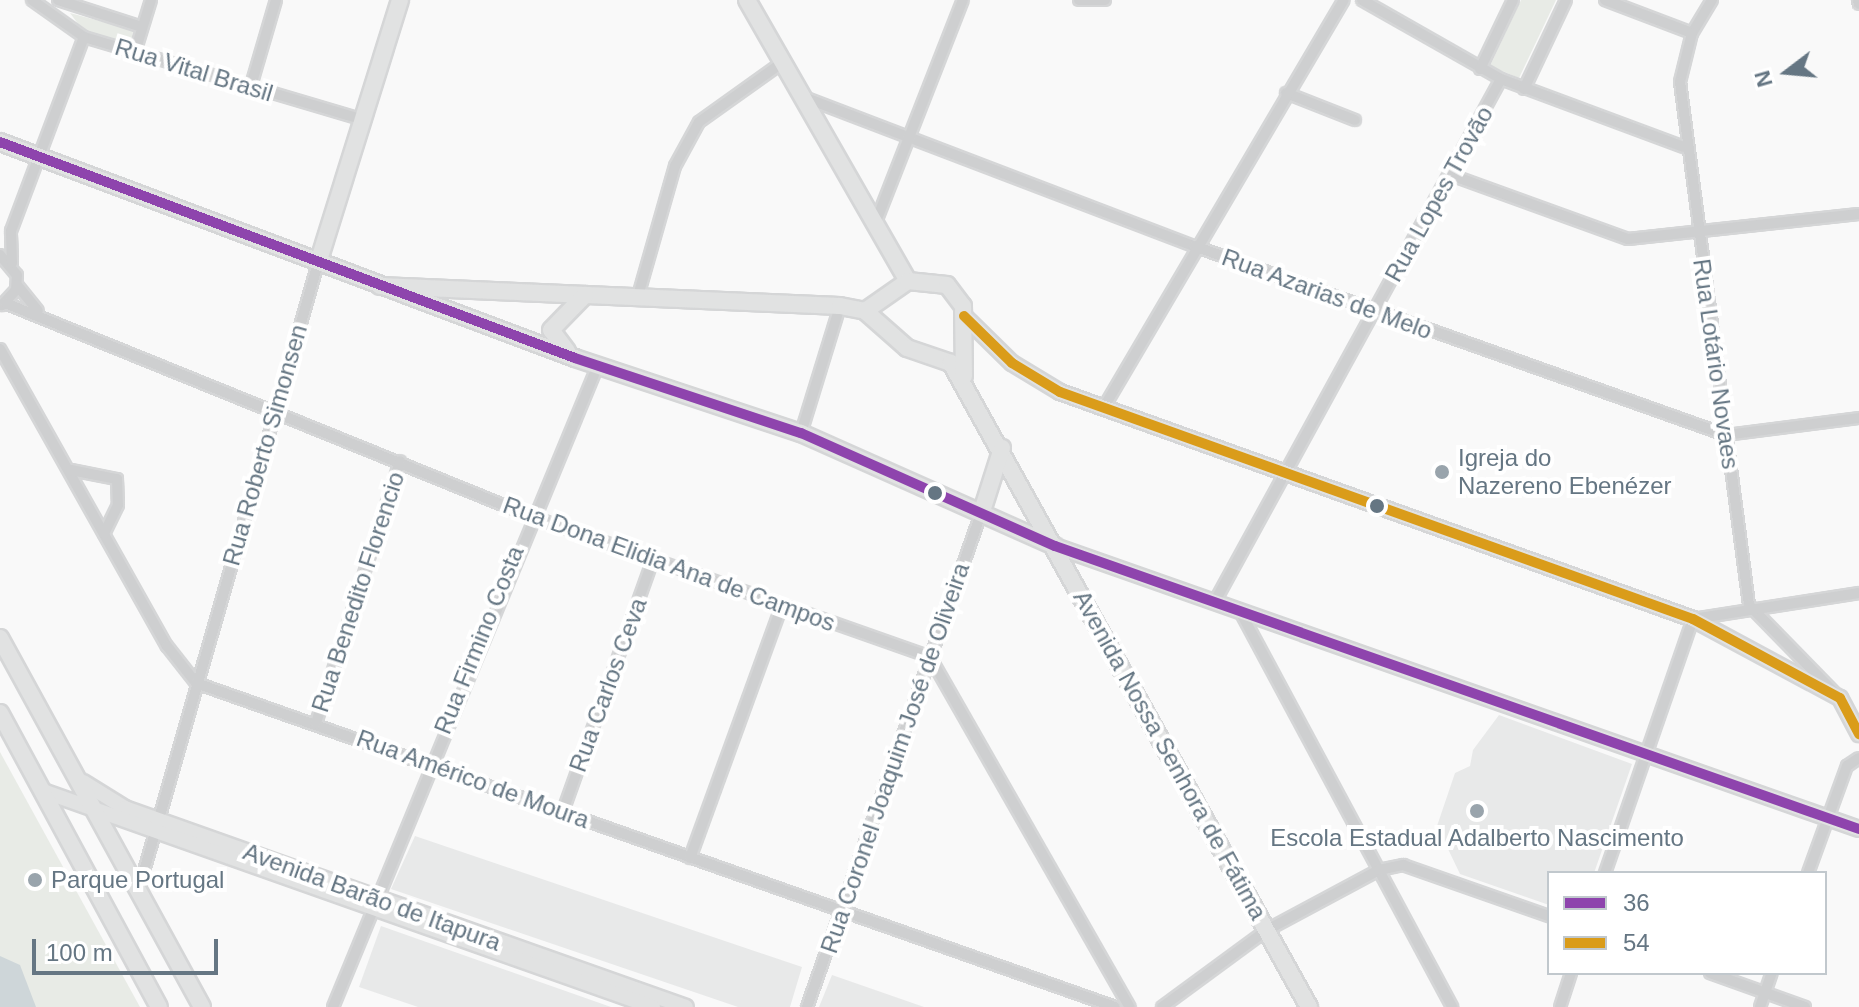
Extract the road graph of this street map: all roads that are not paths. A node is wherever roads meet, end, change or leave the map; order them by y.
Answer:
1 (34, 0) edge
2 (58, 0) edge
3 (151, 0) edge
4 (276, 0) edge
5 (400, 0) edge
6 (747, 0) edge
7 (963, 0) edge
8 (1079, 0) edge
9 (1105, 0) edge
10 (1344, 0) edge
11 (1362, 0) edge
12 (1513, 0) edge
13 (1566, 0) edge
14 (1605, 0) edge
15 (1712, 0) edge
16 (142, 27) junction
17 (1692, 33) junction
18 (84, 37) junction
19 (135, 52) junction
20 (783, 62) junction
21 (1480, 69) junction
22 (1501, 79) junction
23 (250, 89) junction
24 (1524, 89) junction
25 (1286, 93) junction
26 (806, 98) junction
27 (364, 120) junction
28 (1355, 120) dead end
29 (911, 138) junction
30 (0, 142) edge
31 (1684, 147) junction
32 (35, 156) junction
33 (1451, 175) junction
34 (1859, 214) edge
35 (877, 219) junction
36 (11, 231) junction
37 (1698, 235) junction
38 (0, 241) edge
39 (1194, 246) junction
40 (0, 255) edge
41 (319, 260) junction
42 (12, 263) junction
43 (908, 281) junction
44 (17, 285) junction
45 (380, 286) junction
46 (585, 295) junction
47 (638, 296) junction
48 (840, 306) junction
49 (2, 307) edge
50 (1375, 310) junction
51 (38, 311) junction
52 (865, 311) junction
53 (964, 316) junction
54 (0, 349) edge
55 (575, 358) junction
56 (598, 365) junction
57 (964, 376) junction
58 (1104, 407) junction
59 (275, 410) junction
60 (1859, 418) edge
61 (801, 433) junction
62 (1726, 435) junction
63 (1002, 448) junction
64 (400, 461) junction
65 (71, 470) junction
66 (1284, 471) junction
67 (983, 508) junction
68 (530, 516) junction
69 (104, 534) junction
70 (1055, 546) junction
71 (653, 559) junction
72 (1859, 593) edge
73 (1214, 603) junction
74 (782, 605) junction
75 (1749, 605) junction
76 (1241, 613) junction
77 (1693, 619) junction
78 (0, 638) edge
79 (930, 657) junction
80 (196, 683) junction
81 (1840, 698) junction
82 (0, 713) edge
83 (316, 723) junction
84 (1859, 734) edge
85 (1648, 752) junction
86 (1859, 758) edge
87 (430, 761) junction
88 (71, 766) junction
89 (43, 791) junction
90 (93, 806) junction
91 (563, 811) junction
92 (1828, 818) junction
93 (156, 826) junction
94 (1859, 829) edge
95 (690, 858) junction
96 (1379, 870) junction
97 (1606, 871) edge
98 (1809, 871) edge
99 (138, 892) junction
100 (373, 904) junction
101 (840, 913) junction
102 (1547, 915) edge
103 (1267, 930) junction
104 (1570, 975) edge
105 (1716, 975) edge
106 (1771, 975) edge
107 (1765, 992) junction
108 (159, 1007) edge
109 (202, 1007) edge
110 (333, 1007) edge
111 (653, 1007) edge
112 (686, 1007) edge
113 (807, 1007) edge
114 (1115, 1007) edge
115 (1130, 1007) edge
116 (1162, 1007) edge
117 (1309, 1007) edge
118 (1452, 1007) edge
119 (1560, 1007) edge
120 (1760, 1007) edge
121 (1805, 1007) edge

1 - 18 street, Rua Vital Brasil
2 - 16 street, Rua Vital Brasil
3 - 16 street
4 - 23 street
5 - 27 main road, Rua Roberto Simonsen
6 - 20 main road
7 - 29 street
8 - 9 street
10 - 25 street
11 - 21 street
12 - 21 street, Rua Lopes Trovão
13 - 24 street
14 - 17 street
15 - 17 street, Rua Lotário Novaes
16 - 19 street
17 - 31 street, Rua Lotário Novaes
18 - 19 street, Rua Vital Brasil
18 - 32 street
19 - 23 street, Rua Vital Brasil
20 - 26 main road
20 - 47 street
21 - 22 street
22 - 24 street
22 - 33 street, Rua Lopes Trovão
23 - 27 street, Rua Vital Brasil
24 - 31 street
25 - 28 street
25 - 39 street
26 - 29 street, Rua Azarias de Melo
26 - 35 main road
27 - 41 main road, Rua Roberto Simonsen
29 - 35 street
29 - 39 street, Rua Azarias de Melo
30 - 32 main road
31 - 37 street, Rua Lotário Novaes
32 - 36 street
32 - 41 main road
33 - 37 street
33 - 50 street, Rua Lopes Trovão
34 - 37 street
35 - 43 main road
36 - 38 street
36 - 42 street
37 - 62 street, Rua Lotário Novaes
39 - 50 street, Rua Azarias de Melo
39 - 58 street
40 - 42 street
41 - 45 main road
41 - 59 street, Rua Roberto Simonsen
42 - 44 street
43 - 52 main road
43 - 53 main road
44 - 49 street
44 - 51 street, Rua Dona Elidia Ana de Campos
45 - 46 main road
45 - 55 main road
46 - 47 main road
46 - 55 main road
47 - 48 main road
48 - 52 main road
48 - 61 street
49 - 51 street, Rua Dona Elidia Ana de Campos
50 - 62 street, Rua Azarias de Melo
50 - 66 street, Rua Lopes Trovão
51 - 59 street, Rua Dona Elidia Ana de Campos
52 - 57 main road
53 - 57 main road
53 - 58 main road
54 - 65 street
55 - 56 main road
56 - 61 main road
56 - 68 street, Rua Firmino Costa
57 - 63 main road, Avenida Nossa Senhora de Fátima
58 - 66 main road
59 - 64 street, Rua Dona Elidia Ana de Campos
59 - 80 street, Rua Roberto Simonsen
60 - 62 street, Rua Azarias de Melo
61 - 67 main road
62 - 75 street, Rua Lotário Novaes
63 - 67 main road
63 - 70 main road, Avenida Nossa Senhora de Fátima
64 - 68 street, Rua Dona Elidia Ana de Campos
64 - 83 street, Rua Benedito Florencio
65 - 69 street
65 - 69 street
66 - 73 street, Rua Lopes Trovão
66 - 77 main road
67 - 70 main road
67 - 79 street, Rua Coronel Joaquim José de Oliveira
68 - 71 street, Rua Dona Elidia Ana de Campos
68 - 87 street, Rua Firmino Costa
69 - 80 street
70 - 73 main road
70 - 103 main road, Avenida Nossa Senhora de Fátima
71 - 74 street, Rua Dona Elidia Ana de Campos
71 - 91 street, Rua Carlos Ceva
72 - 75 street
73 - 76 main road
74 - 79 street, Rua Dona Elidia Ana de Campos
74 - 95 street
75 - 77 street
75 - 81 street
76 - 85 main road
76 - 96 street
77 - 81 main road
77 - 85 street
78 - 88 main road
79 - 101 street, Rua Coronel Joaquim José de Oliveira
79 - 115 street
80 - 83 street, Rua Américo de Moura
80 - 93 street, Rua Roberto Simonsen
81 - 84 main road
82 - 89 main road
83 - 87 street, Rua Américo de Moura
85 - 92 main road
85 - 97 street
86 - 92 street
87 - 91 street, Rua Américo de Moura
87 - 100 street, Rua Firmino Costa
88 - 90 main road
88 - 93 main road, Avenida Barão de Itapura
89 - 90 main road, Avenida Barão de Itapura
89 - 108 main road
90 - 93 main road, Avenida Barão de Itapura
90 - 99 main road
91 - 95 street, Rua Américo de Moura
92 - 94 main road
92 - 98 street
93 - 99 street, Rua Roberto Simonsen
93 - 100 main road, Avenida Barão de Itapura
95 - 101 street, Rua Américo de Moura
96 - 102 street
96 - 103 street
96 - 118 street
99 - 109 main road
100 - 110 street, Rua Firmino Costa
100 - 111 main road, Avenida Barão de Itapura
100 - 112 main road, Avenida Barão de Itapura
101 - 113 street, Rua Coronel Joaquim José de Oliveira
101 - 114 street, Rua Américo de Moura
103 - 116 street
103 - 117 main road, Avenida Nossa Senhora de Fátima
104 - 119 street
105 - 107 street
106 - 107 street
107 - 120 street
107 - 121 street

